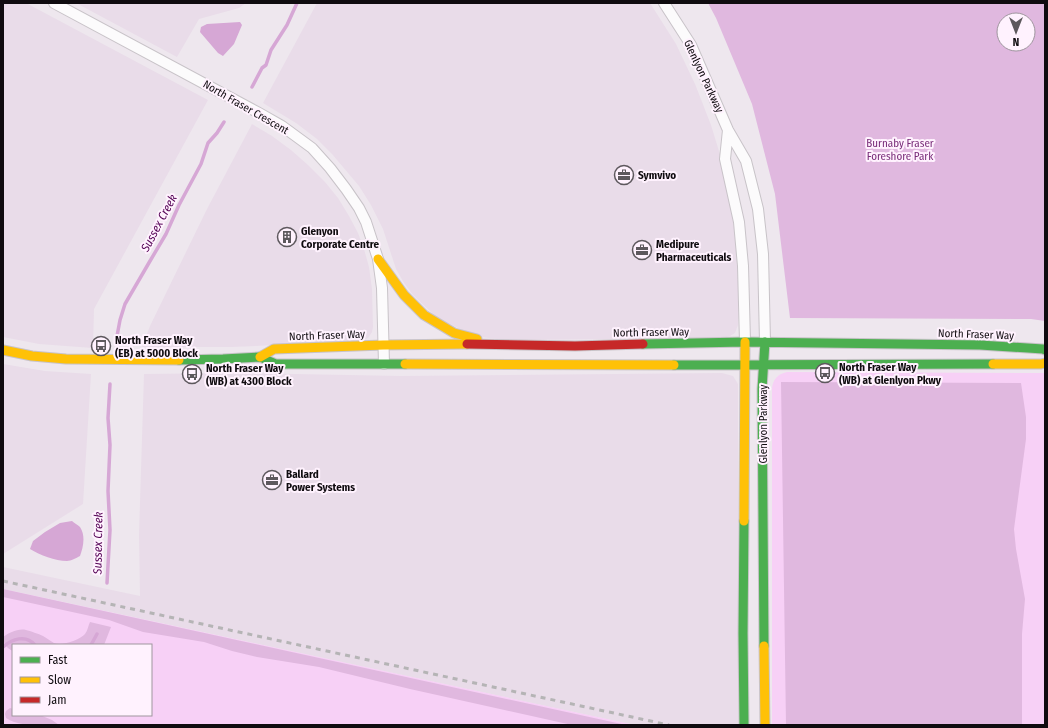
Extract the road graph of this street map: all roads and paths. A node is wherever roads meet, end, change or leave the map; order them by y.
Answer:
1 (54, 3) edge
2 (664, 3) edge
3 (728, 130) junction
4 (378, 259) junction
5 (745, 342) junction
6 (765, 342) junction
7 (494, 344) junction
8 (383, 346) junction
9 (3, 350) edge
10 (1045, 350) edge
11 (260, 357) junction
12 (1045, 363) edge
13 (384, 364) junction
14 (745, 365) junction
15 (763, 365) junction
16 (744, 725) edge
17 (765, 725) edge

1 - 4 street, North Fraser Crescent
2 - 3 street, Glenlyon Parkway
3 - 5 street, Glenlyon Parkway
3 - 6 street, Glenlyon Parkway
4 - 7 street
4 - 8 street, North Fraser Crescent
5 - 6 street, North Fraser Way
5 - 7 street, North Fraser Way
5 - 14 street, Glenlyon Parkway
6 - 10 street, North Fraser Way
6 - 15 street, Glenlyon Parkway
7 - 8 street, North Fraser Way
8 - 11 street, North Fraser Way
8 - 13 street, North Fraser Crescent
9 - 11 street, North Fraser Way
11 - 13 street, North Fraser Way
12 - 15 street, North Fraser Way
13 - 14 street, North Fraser Way
14 - 15 street, North Fraser Way
14 - 16 street, Glenlyon Parkway
15 - 17 street, Glenlyon Parkway

